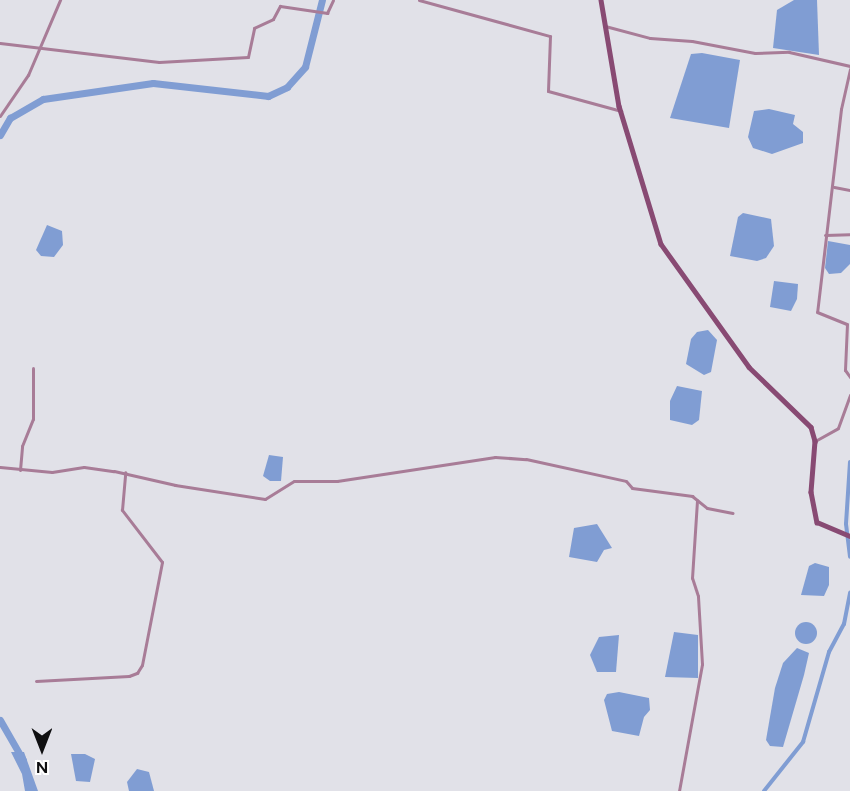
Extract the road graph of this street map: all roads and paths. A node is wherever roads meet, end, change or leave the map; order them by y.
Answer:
1 (60, 0) edge
2 (333, 0) edge
3 (419, 0) edge
4 (600, 0) edge
5 (605, 26) junction
6 (0, 43) edge
7 (39, 48) junction
8 (850, 68) edge
9 (621, 111) junction
10 (0, 116) edge
11 (834, 187) junction
12 (850, 190) edge
13 (850, 234) edge
14 (825, 235) junction
15 (33, 368) dead end
16 (850, 377) edge
17 (850, 395) edge
18 (815, 441) junction
19 (0, 467) edge
20 (20, 470) junction
21 (125, 472) junction
22 (697, 500) junction
23 (733, 513) dead end
24 (850, 536) edge
25 (36, 681) dead end
26 (679, 791) edge

1 - 7 street
2 - 7 street
3 - 9 street
4 - 5 main road
5 - 8 street
5 - 9 main road
6 - 7 street
7 - 10 street
8 - 11 street
9 - 18 main road
11 - 12 street
11 - 14 street
13 - 14 street
14 - 16 street
15 - 20 street
17 - 18 street
18 - 24 main road
19 - 20 street
20 - 21 street
21 - 22 street
21 - 25 street
22 - 23 street
22 - 26 street

